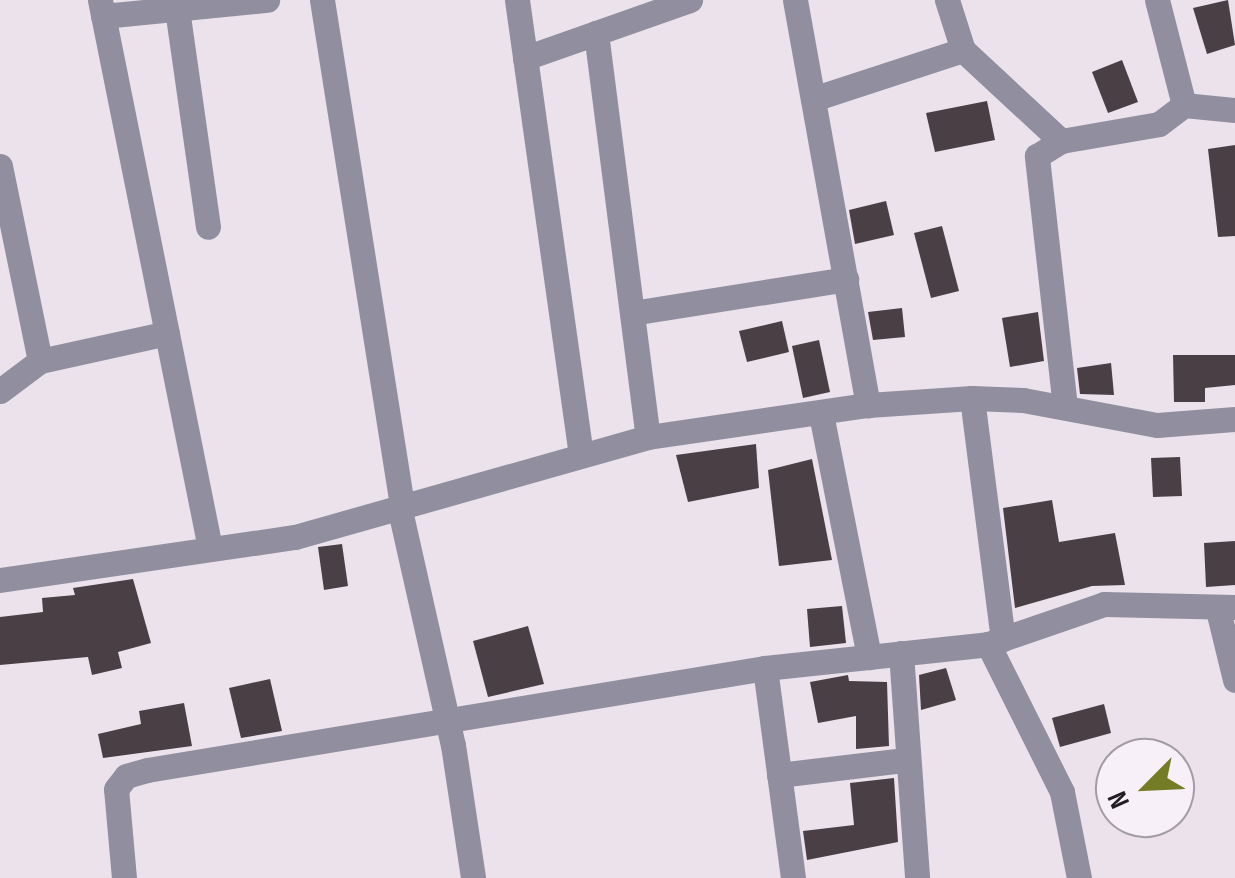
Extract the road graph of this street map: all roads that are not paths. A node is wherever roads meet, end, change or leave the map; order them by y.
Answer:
1 (266, 0) edge
2 (322, 0) edge
3 (518, 0) edge
4 (690, 0) edge
5 (795, 0) edge
6 (947, 0) edge
7 (1157, 0) edge
8 (102, 8) edge
9 (177, 9) junction
10 (596, 33) junction
11 (962, 50) junction
12 (525, 58) junction
13 (813, 100) junction
14 (1184, 105) junction
15 (1235, 110) edge
16 (1061, 141) junction
17 (0, 166) edge
18 (208, 227) dead end
19 (846, 278) junction
20 (632, 313) junction
21 (167, 333) junction
22 (40, 361) junction
23 (0, 390) edge
24 (972, 398) junction
25 (868, 404) junction
26 (1065, 407) junction
27 (821, 414) junction
28 (1235, 419) edge
29 (648, 437) junction
30 (581, 453) junction
31 (400, 505) junction
32 (210, 548) junction
33 (0, 580) edge
34 (1226, 609) edge
35 (996, 642) junction
36 (901, 653) junction
37 (870, 657) junction
38 (766, 668) junction
39 (1235, 680) edge
40 (448, 719) junction
41 (905, 760) junction
42 (779, 774) junction
43 (124, 878) edge
44 (473, 878) edge
45 (793, 878) edge
46 (917, 878) edge
47 (1079, 878) edge

1 - 9 street
2 - 31 street
3 - 12 street
4 - 10 street
5 - 13 street
6 - 11 street
7 - 14 street
8 - 9 street
8 - 21 street
9 - 18 street
10 - 12 street
10 - 20 street
11 - 13 street
11 - 16 street
12 - 30 street
13 - 19 street
14 - 15 street
14 - 16 street
16 - 26 street
17 - 22 street
19 - 20 street
19 - 25 street
20 - 29 street
21 - 22 street
21 - 32 street
22 - 23 street
24 - 25 street
24 - 26 street
24 - 35 street
25 - 27 street
26 - 28 street
27 - 29 street
27 - 37 street
29 - 30 street
30 - 31 street
31 - 32 street
31 - 40 street
32 - 33 street
34 - 35 street
34 - 39 street
35 - 36 street
35 - 47 street
36 - 37 street
36 - 41 street
37 - 38 street
38 - 40 street
38 - 42 street
40 - 43 street
40 - 44 street
41 - 42 street
41 - 46 street
42 - 45 street

